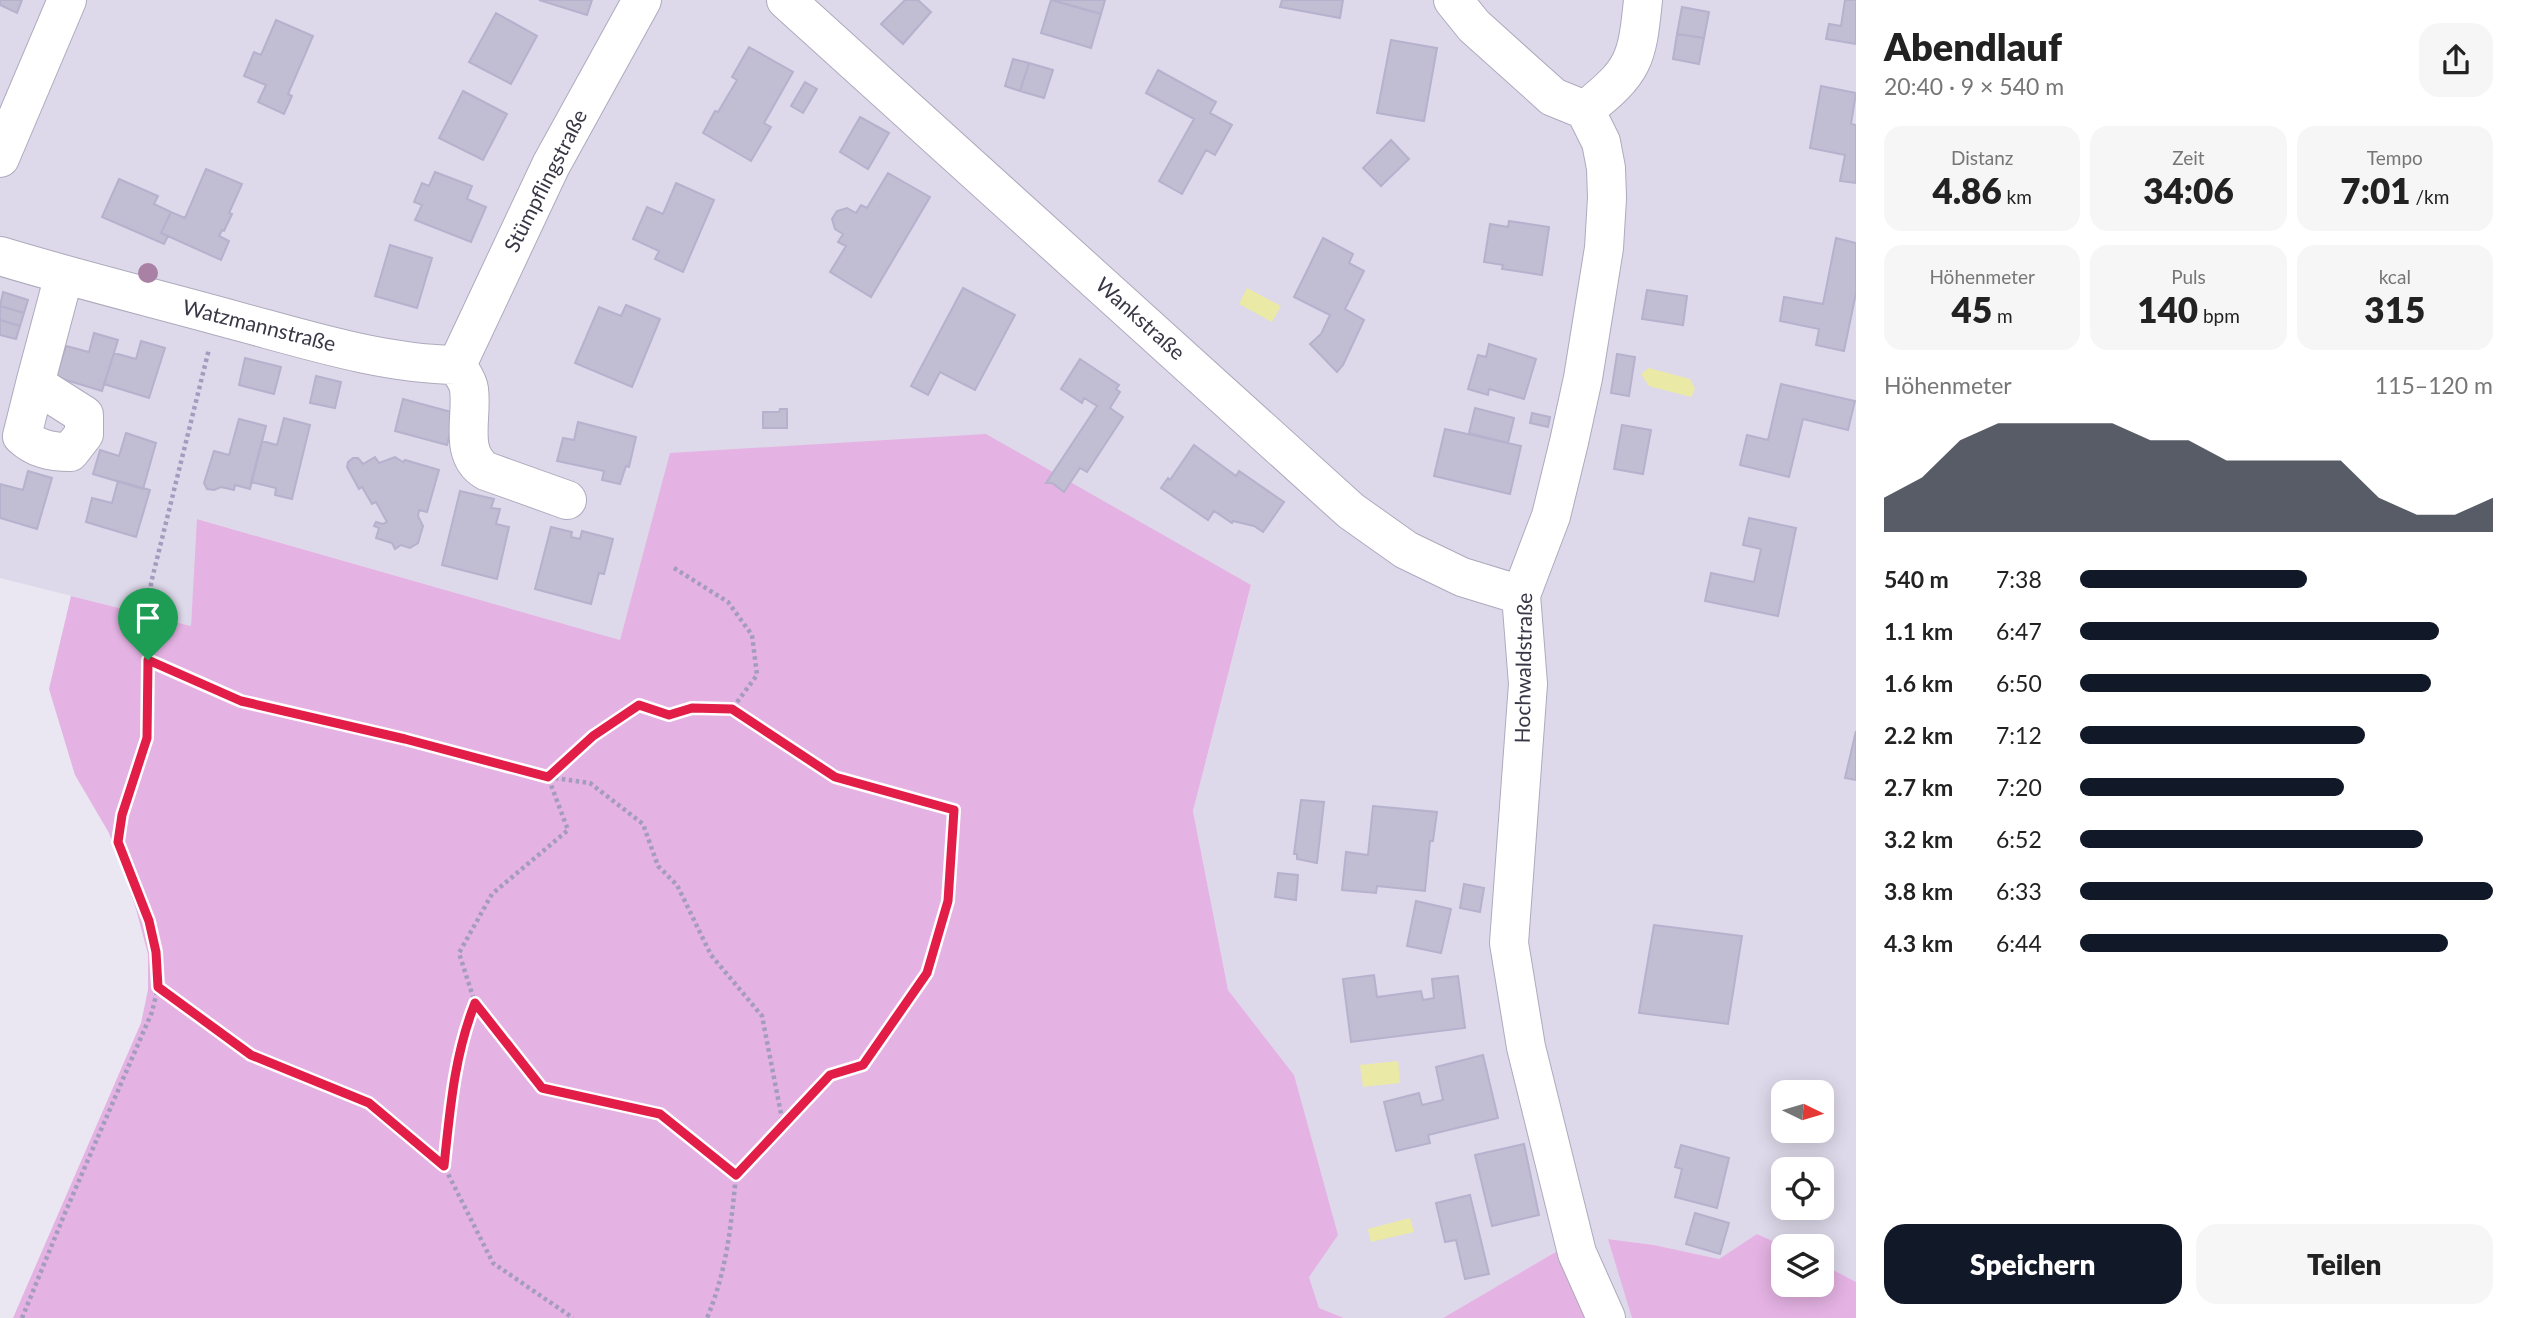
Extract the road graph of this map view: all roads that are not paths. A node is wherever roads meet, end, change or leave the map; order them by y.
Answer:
1 (66, 0) edge
2 (642, 0) edge
3 (786, 0) edge
4 (1452, 0) edge
5 (1643, 0) edge
6 (1585, 110) junction
7 (0, 158) edge
8 (0, 256) edge
9 (64, 275) junction
10 (457, 365) junction
11 (34, 384) dead end
12 (567, 500) dead end
13 (1521, 596) junction
14 (1606, 1318) edge

1 - 7 street
2 - 10 street, Stümpflingstraße
3 - 13 street, Wankstraße
4 - 6 street
5 - 6 street
6 - 13 street, Hochwaldstraße
8 - 9 street, Watzmannstraße
9 - 10 street, Watzmannstraße
9 - 11 street
10 - 12 street
13 - 14 street, Hochwaldstraße

